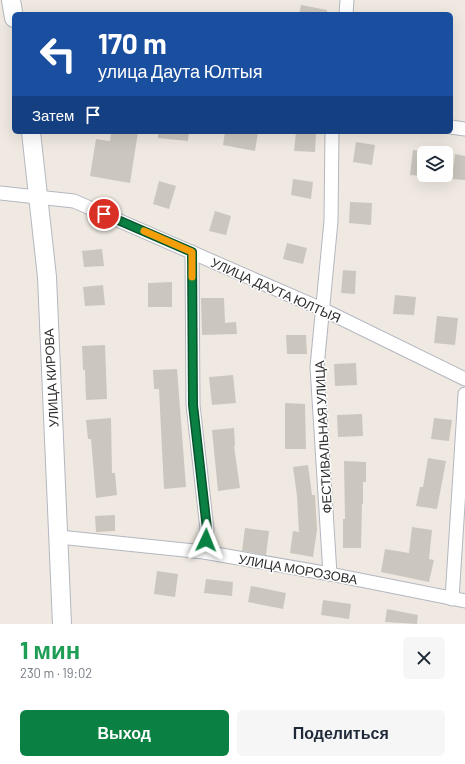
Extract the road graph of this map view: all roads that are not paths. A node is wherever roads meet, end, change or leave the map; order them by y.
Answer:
1 (11, 0) edge
2 (348, 0) edge
3 (13, 12) edge
4 (346, 12) edge
5 (453, 127) edge
6 (465, 129) edge
7 (30, 134) edge
8 (332, 134) edge
9 (0, 193) edge
10 (38, 197) junction
11 (192, 252) junction
12 (324, 310) junction
13 (465, 379) edge
14 (465, 394) edge
15 (59, 537) junction
16 (204, 552) junction
17 (330, 574) junction
18 (459, 600) edge
19 (62, 624) edge

1 - 3 main road
2 - 4 street
5 - 6 street
7 - 10 main road, УЛИЦА КИРОВА
8 - 12 street, ФЕСТИВАЛЬНАЯ УЛИЦА
9 - 10 street, УЛИЦА ДАУТА ЮЛТЫЯ
10 - 11 street, УЛИЦА ДАУТА ЮЛТЫЯ
10 - 15 main road, УЛИЦА КИРОВА
11 - 12 street, УЛИЦА ДАУТА ЮЛТЫЯ
11 - 16 street
12 - 13 street, УЛИЦА ДАУТА ЮЛТЫЯ
12 - 17 street, ФЕСТИВАЛЬНАЯ УЛИЦА
14 - 18 street
15 - 16 street, УЛИЦА МОРОЗОВА
15 - 19 main road, УЛИЦА КИРОВА
16 - 17 street, УЛИЦА МОРОЗОВА
17 - 18 street, УЛИЦА МОРОЗОВА

